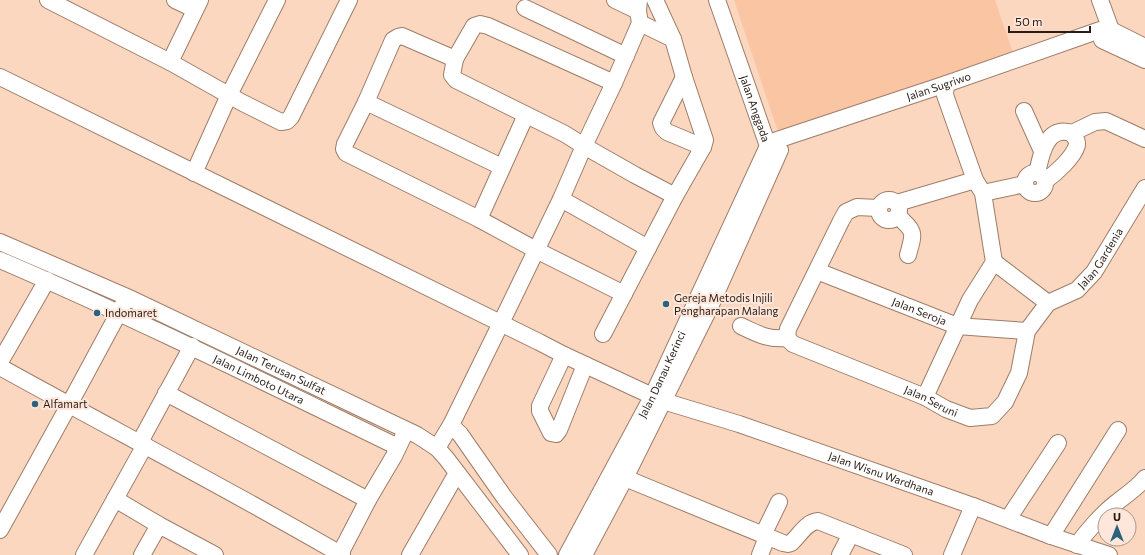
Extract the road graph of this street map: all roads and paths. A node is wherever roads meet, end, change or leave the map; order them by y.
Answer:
1 (48, 0) edge
2 (175, 0) edge
3 (277, 0) edge
4 (349, 0) edge
5 (615, 0) edge
6 (655, 0) edge
7 (717, 0) edge
8 (728, 0) edge
9 (1089, 0) edge
10 (1100, 0) edge
11 (197, 5) edge
12 (525, 8) dead end
13 (639, 11) edge
14 (1104, 34) junction
15 (672, 39) junction
16 (1145, 47) edge
17 (626, 56) junction
18 (455, 59) junction
19 (1145, 60) edge
20 (170, 62) junction
21 (0, 77) edge
22 (684, 77) junction
23 (614, 83) junction
24 (945, 89) junction
25 (229, 95) junction
26 (366, 102) junction
27 (1024, 111) dead end
28 (526, 115) junction
29 (1072, 133) junction
30 (1145, 139) edge
31 (584, 146) junction
32 (775, 146) junction
33 (703, 147) junction
34 (1042, 151) junction
35 (502, 167) junction
36 (194, 173) junction
37 (1041, 177) junction
38 (979, 187) junction
39 (1145, 188) edge
40 (675, 196) junction
41 (561, 199) junction
42 (898, 209) junction
43 (478, 219) junction
44 (0, 242) edge
45 (648, 248) junction
46 (536, 250) junction
47 (908, 255) dead end
48 (0, 260) edge
49 (994, 262) junction
50 (817, 271) junction
51 (47, 274) junction
52 (624, 294) junction
53 (127, 297) junction
54 (1048, 303) junction
55 (119, 312) junction
56 (501, 324) junction
57 (741, 326) dead end
58 (957, 326) junction
59 (1027, 332) junction
60 (603, 334) dead end
61 (787, 338) junction
62 (192, 346) junction
63 (564, 355) junction
64 (0, 362) edge
65 (585, 365) junction
66 (0, 367) edge
67 (282, 370) junction
68 (274, 387) junction
69 (166, 393) junction
70 (925, 397) junction
71 (658, 399) junction
72 (69, 405) junction
73 (451, 426) junction
74 (406, 430) junction
75 (1118, 430) dead end
76 (1058, 443) dead end
77 (142, 444) junction
78 (398, 447) junction
79 (437, 448) junction
80 (457, 473) junction
81 (625, 478) junction
82 (1145, 478) edge
83 (116, 499) junction
84 (368, 500) junction
85 (779, 502) dead end
86 (973, 506) junction
87 (1008, 519) junction
88 (159, 524) junction
89 (0, 530) edge
90 (851, 534) junction
91 (765, 536) junction
92 (1051, 536) junction
93 (1078, 545) junction
94 (341, 554) edge
95 (899, 554) edge
96 (84, 555) edge
97 (142, 555) edge
98 (215, 555) edge
99 (410, 555) edge
100 (520, 555) edge
101 (549, 555) edge
102 (567, 555) edge
103 (584, 555) edge
104 (760, 555) edge
105 (840, 555) edge
106 (952, 555) edge
107 (1108, 555) edge

1 - 20 street
2 - 11 street
3 - 25 street
4 - 25 street
5 - 13 street
6 - 15 street
7 - 32 street, Jalan Anggada
8 - 32 street, Jalan Anggada
9 - 14 street
10 - 14 street
11 - 20 street
12 - 17 street
13 - 15 street
13 - 17 street
14 - 16 street
14 - 19 street
14 - 24 street, Jalan Sugriwo
15 - 22 street
17 - 23 street
18 - 23 street
18 - 26 street
18 - 28 street
20 - 25 street
21 - 36 street, Jalan Wisnu Wardhana
22 - 33 street
22 - 33 street
23 - 31 street
24 - 32 street, Jalan Sugriwo
24 - 38 street
25 - 36 street
26 - 35 street
26 - 43 street
27 - 34 street
28 - 31 street
28 - 35 street
29 - 30 street
29 - 34 street
29 - 37 street
31 - 40 street
31 - 41 street
32 - 71 street, Jalan Danau Kerinci
33 - 40 street
34 - 37 street
35 - 43 street
36 - 56 street, Jalan Wisnu Wardhana
37 - 38 street
38 - 42 street
38 - 49 street
39 - 54 street, Jalan Gardenia
40 - 45 street
41 - 45 street
41 - 46 street
42 - 47 street
42 - 50 street
43 - 46 street
44 - 51 street, Jalan Terusan Sulfat
45 - 52 street
46 - 52 street
46 - 56 street
48 - 51 street
49 - 54 street
49 - 58 street
50 - 58 street, Jalan Seroja
50 - 61 street
51 - 53 street, Jalan Terusan Sulfat
51 - 55 street, Jalan Limboto Utara
51 - 64 street
52 - 60 street
53 - 55 street
53 - 67 street, Jalan Terusan Sulfat
54 - 59 street
55 - 62 street, Jalan Limboto Utara
55 - 72 street
56 - 63 street, Jalan Wisnu Wardhana
56 - 73 street
57 - 61 street
58 - 59 street, Jalan Seroja
58 - 70 street
59 - 70 street, Jalan Seruni
61 - 70 street, Jalan Seruni
62 - 68 street, Jalan Limboto Utara
62 - 69 street
63 - 65 street, Jalan Wisnu Wardhana
63 - 65 street
65 - 71 street, Jalan Wisnu Wardhana
66 - 72 street
67 - 68 street
67 - 74 street, Jalan Terusan Sulfat
68 - 78 street, Jalan Limboto Utara
69 - 77 street
69 - 84 street
71 - 81 street, Jalan Danau Kerinci
71 - 86 street, Jalan Wisnu Wardhana
71 - 102 street, Jalan Danau Kerinci
72 - 77 street
72 - 89 street
73 - 79 street
73 - 101 street
74 - 78 street
74 - 79 street, Jalan Terusan Sulfat
75 - 92 street
76 - 87 street
77 - 83 street
77 - 94 street
78 - 84 street
79 - 80 street, Jalan Terusan Sulfat
80 - 99 street
80 - 100 street, Jalan Terusan Sulfat
81 - 91 street
81 - 103 street, Jalan Danau Kerinci
82 - 93 street
83 - 88 street
83 - 96 street
84 - 94 street
85 - 91 street
86 - 87 street, Jalan Wisnu Wardhana
86 - 106 street
87 - 92 street, Jalan Wisnu Wardhana
88 - 97 street
88 - 98 street
90 - 91 street
90 - 95 street
90 - 105 street
91 - 104 street
92 - 93 street, Jalan Wisnu Wardhana
93 - 107 street, Jalan Wisnu Wardhana

